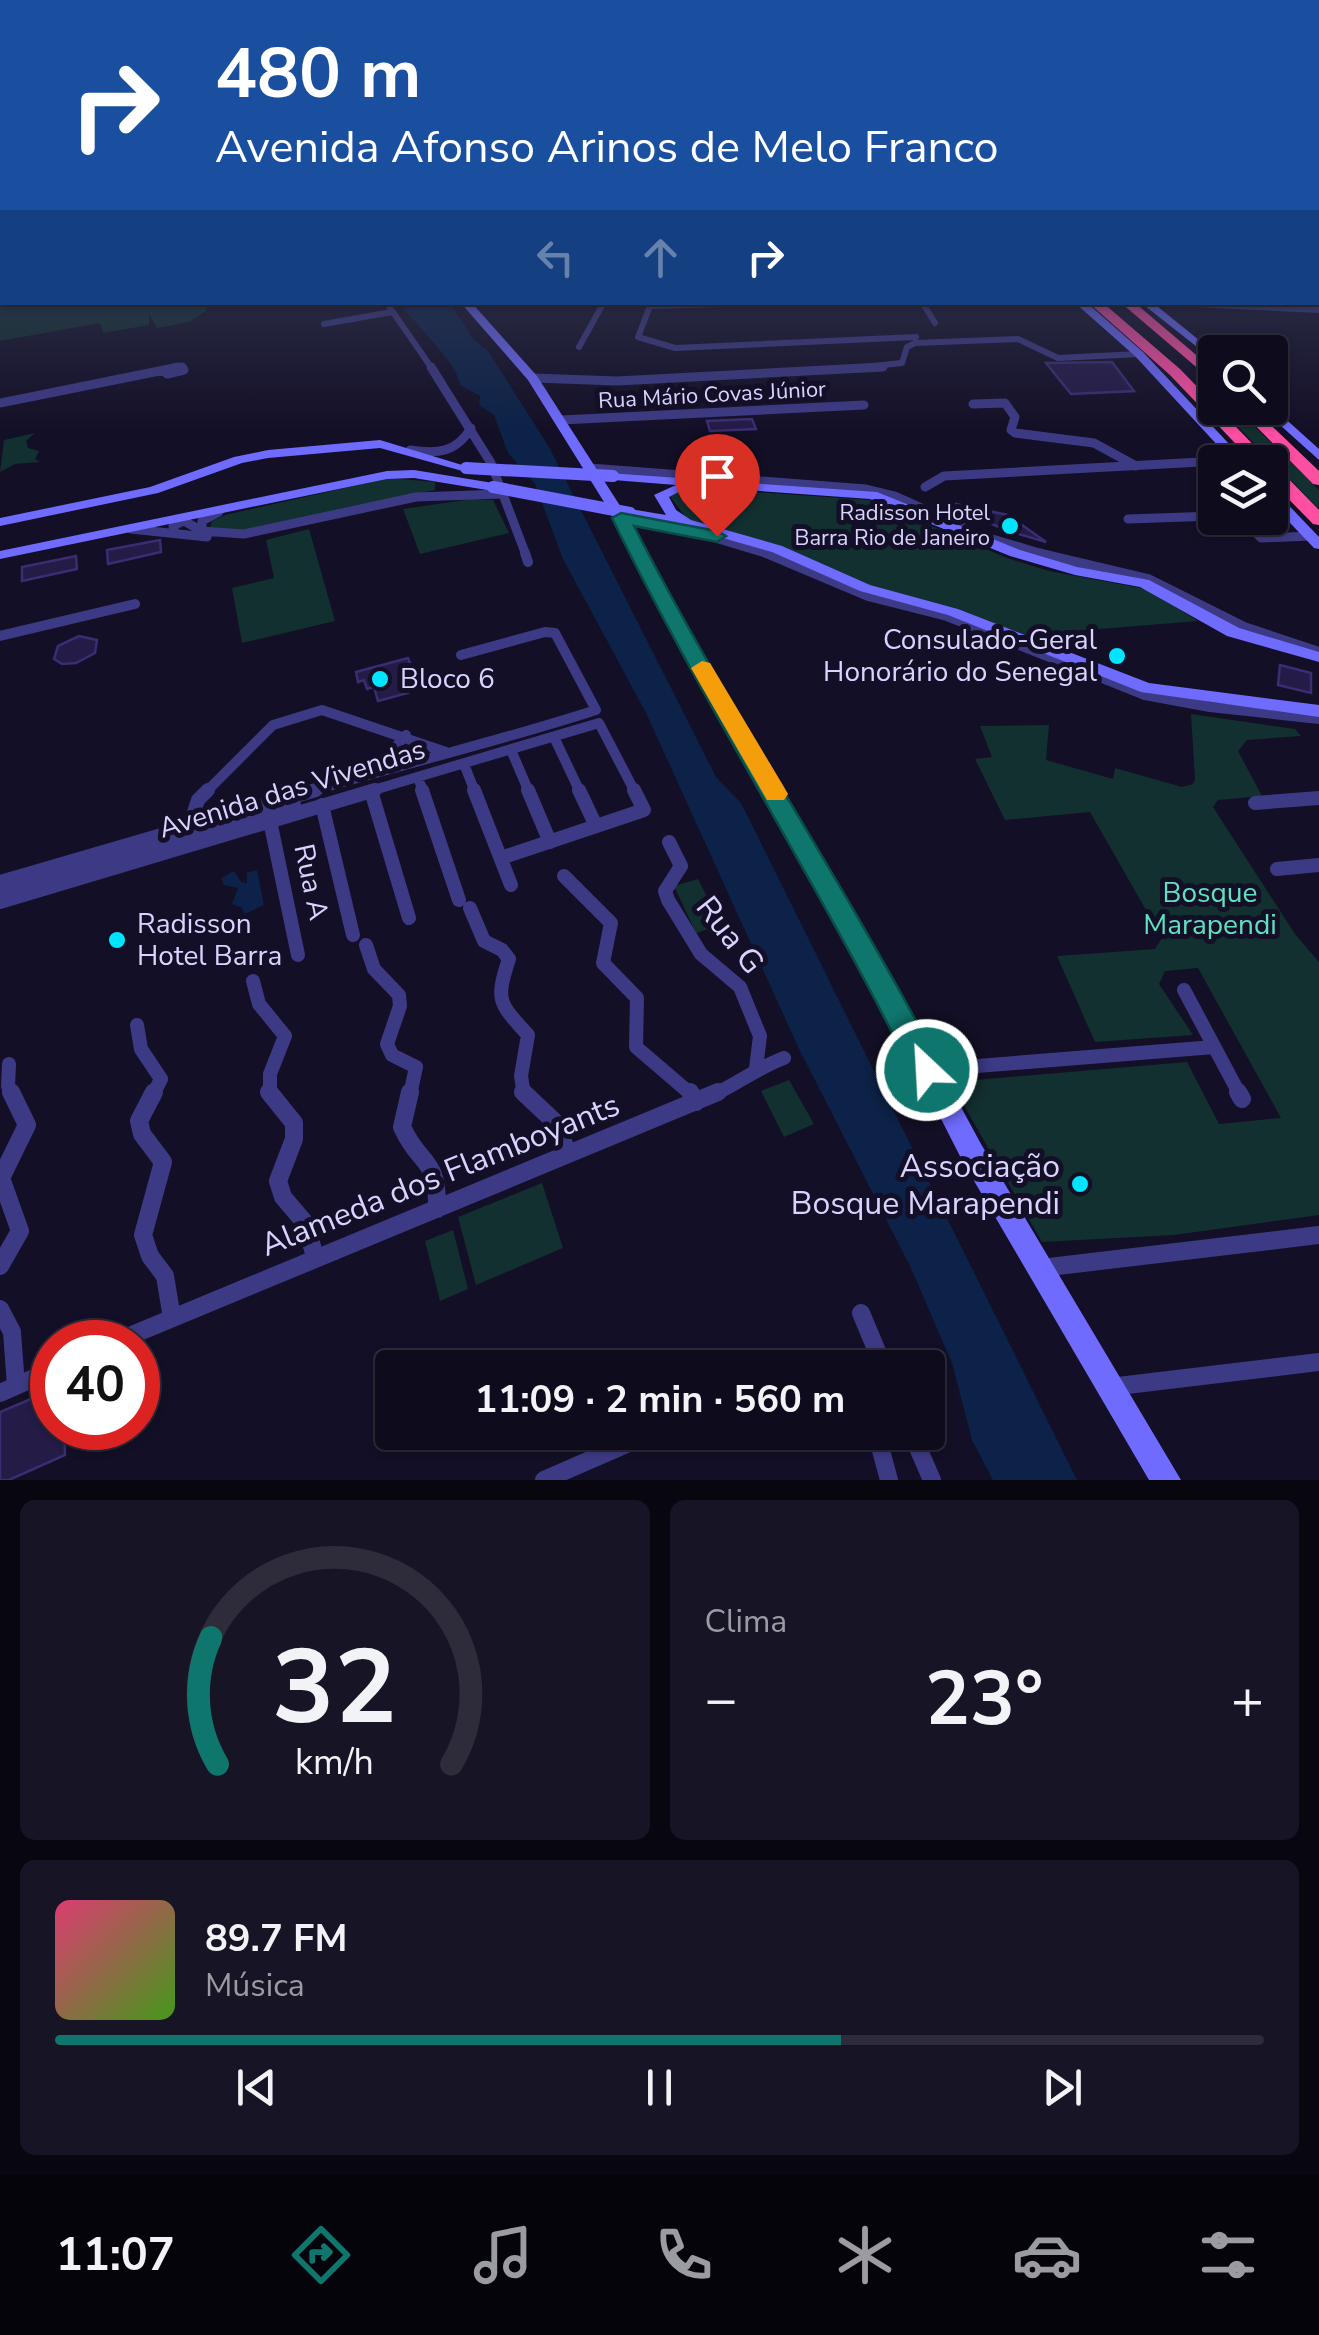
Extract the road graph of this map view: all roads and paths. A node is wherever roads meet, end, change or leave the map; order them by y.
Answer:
1 (388, 305) edge
2 (468, 305) edge
3 (602, 305) edge
4 (698, 305) edge
5 (924, 305) edge
6 (1081, 305) edge
7 (1085, 305) edge
8 (1098, 305) edge
9 (1150, 306) edge
10 (1319, 310) edge
11 (392, 312) junction
12 (1110, 314) junction
13 (935, 323) dead end
14 (324, 324) dead end
15 (925, 336) dead end
16 (1198, 344) edge
17 (579, 347) dead end
18 (1139, 354) junction
19 (1198, 359) edge
20 (164, 370) dead end
21 (1198, 377) edge
22 (532, 378) junction
23 (1186, 394) junction
24 (0, 403) edge
25 (972, 404) dead end
26 (864, 405) dead end
27 (561, 420) junction
28 (1263, 425) edge
29 (1284, 425) edge
30 (1286, 425) edge
31 (471, 428) junction
32 (1290, 429) junction
33 (1233, 445) edge
34 (410, 450) junction
35 (452, 450) junction
36 (484, 451) junction
37 (1319, 456) edge
38 (1198, 461) edge
39 (1136, 466) junction
40 (590, 468) junction
41 (676, 476) junction
42 (1319, 476) edge
43 (695, 484) junction
44 (720, 486) junction
45 (818, 486) junction
46 (924, 487) dead end
47 (778, 490) junction
48 (498, 491) junction
49 (1288, 495) edge
50 (446, 496) junction
51 (252, 502) junction
52 (389, 503) junction
53 (1288, 508) edge
54 (626, 516) junction
55 (1198, 517) edge
56 (331, 520) junction
57 (1128, 520) dead end
58 (686, 523) junction
59 (0, 525) edge
60 (122, 529) junction
61 (202, 531) junction
62 (175, 533) junction
63 (1316, 534) edge
64 (1258, 535) edge
65 (717, 536) junction
66 (0, 553) edge
67 (528, 562) dead end
68 (854, 590) junction
69 (886, 594) junction
70 (134, 604) dead end
71 (0, 636) edge
72 (1045, 652) junction
73 (460, 654) dead end
74 (1319, 654) edge
75 (1096, 673) junction
76 (1319, 711) edge
77 (596, 718) junction
78 (1319, 719) edge
79 (406, 735) junction
80 (554, 737) junction
81 (511, 750) junction
82 (447, 756) junction
83 (464, 764) junction
84 (372, 774) junction
85 (418, 777) junction
86 (371, 791) junction
87 (1319, 798) edge
88 (1255, 802) dead end
89 (322, 805) junction
90 (270, 820) junction
91 (215, 824) junction
92 (596, 826) junction
93 (189, 828) junction
94 (550, 842) junction
95 (669, 842) dead end
96 (501, 858) junction
97 (1319, 865) edge
98 (1277, 869) dead end
99 (564, 876) dead end
100 (0, 882) edge
101 (511, 885) dead end
102 (0, 890) edge
103 (0, 902) edge
104 (408, 918) dead end
105 (298, 955) dead end
106 (253, 981) dead end
107 (1184, 990) dead end
108 (137, 1025) dead end
109 (1214, 1046) junction
110 (784, 1058) dead end
111 (9, 1064) dead end
112 (756, 1068) junction
113 (927, 1070) junction
114 (1242, 1099) dead end
115 (696, 1102) junction
116 (567, 1154) junction
117 (437, 1210) junction
118 (1319, 1235) edge
119 (315, 1257) junction
120 (0, 1266) edge
121 (1041, 1268) junction
122 (0, 1309) edge
123 (861, 1313) dead end
124 (172, 1318) junction
125 (160, 1323) edge
126 (876, 1350) edge
127 (1319, 1362) edge
128 (1110, 1387) junction
129 (8, 1389) edge
130 (613, 1450) edge
131 (880, 1450) edge
132 (920, 1450) edge
133 (544, 1480) edge
134 (888, 1480) edge
135 (932, 1480) edge
136 (1166, 1480) edge

1 - 11 street
2 - 22 street
3 - 17 street
4 - 15 street
5 - 13 street
6 - 18 street
7 - 12 highway
8 - 12 highway
9 - 10 street
9 - 12 highway
9 - 16 street
9 - 19 highway
11 - 14 street
11 - 31 street
12 - 23 highway
18 - 22 street
18 - 23 street
20 - 24 street
21 - 23 highway
22 - 27 street
23 - 33 highway
25 - 39 street
26 - 27 street, Rua Mário Covas Júnior
27 - 40 street
28 - 42 highway
29 - 32 highway
30 - 32 street
31 - 35 street
31 - 36 street
32 - 37 street
34 - 35 street
34 - 43 street, bridge
34 - 59 street
35 - 36 street
36 - 48 street
38 - 39 street
39 - 46 street
40 - 41 street
40 - 54 street
41 - 44 street
41 - 45 street
43 - 44 street
43 - 58 street
44 - 47 street
45 - 47 street
45 - 74 street
47 - 74 street
48 - 50 street
48 - 51 street
48 - 54 street, bridge
48 - 67 street
49 - 63 highway
50 - 52 street
50 - 56 street
51 - 60 street
51 - 61 street
52 - 56 street
52 - 61 street
53 - 63 street
54 - 58 street
54 - 65 street
54 - 113 street
55 - 57 street
56 - 62 street
58 - 65 street
58 - 69 street
60 - 62 street
60 - 66 street
61 - 62 street
63 - 64 street
65 - 68 street
68 - 69 street
68 - 72 street
69 - 72 street
70 - 71 street
72 - 75 street
73 - 77 street
75 - 76 street
75 - 78 street
77 - 80 street, Avenida das Vivendas
77 - 82 street
77 - 92 street
79 - 82 street
79 - 84 street
79 - 93 street
80 - 81 street, Avenida das Vivendas
80 - 92 street
81 - 83 street, Avenida das Vivendas
81 - 94 street
82 - 84 street
82 - 91 street
83 - 85 street, Avenida das Vivendas
83 - 96 street
84 - 91 street
85 - 86 street, Avenida das Vivendas
85 - 116 street
86 - 89 street, Avenida das Vivendas
86 - 104 street
87 - 88 street
89 - 90 street, Avenida das Vivendas
89 - 117 street
90 - 103 street, Avenida das Vivendas
90 - 105 street, Rua A
91 - 93 street
91 - 102 street
92 - 94 street
93 - 100 street
94 - 96 street
95 - 112 street, Rua G
96 - 101 street
97 - 98 street
99 - 115 street
106 - 119 street
107 - 109 street
108 - 124 street
109 - 113 street
109 - 114 street
110 - 112 street, Alameda dos Flamboyants
111 - 120 street
112 - 115 street, Alameda dos Flamboyants
113 - 121 street
115 - 116 street, Alameda dos Flamboyants
116 - 117 street, Alameda dos Flamboyants
117 - 119 street, Alameda dos Flamboyants
118 - 121 street
119 - 124 street, Alameda dos Flamboyants
121 - 128 street
122 - 129 street
123 - 126 street
124 - 125 street, Alameda dos Flamboyants
127 - 128 street
128 - 136 street
130 - 133 street
131 - 134 street
132 - 135 street

